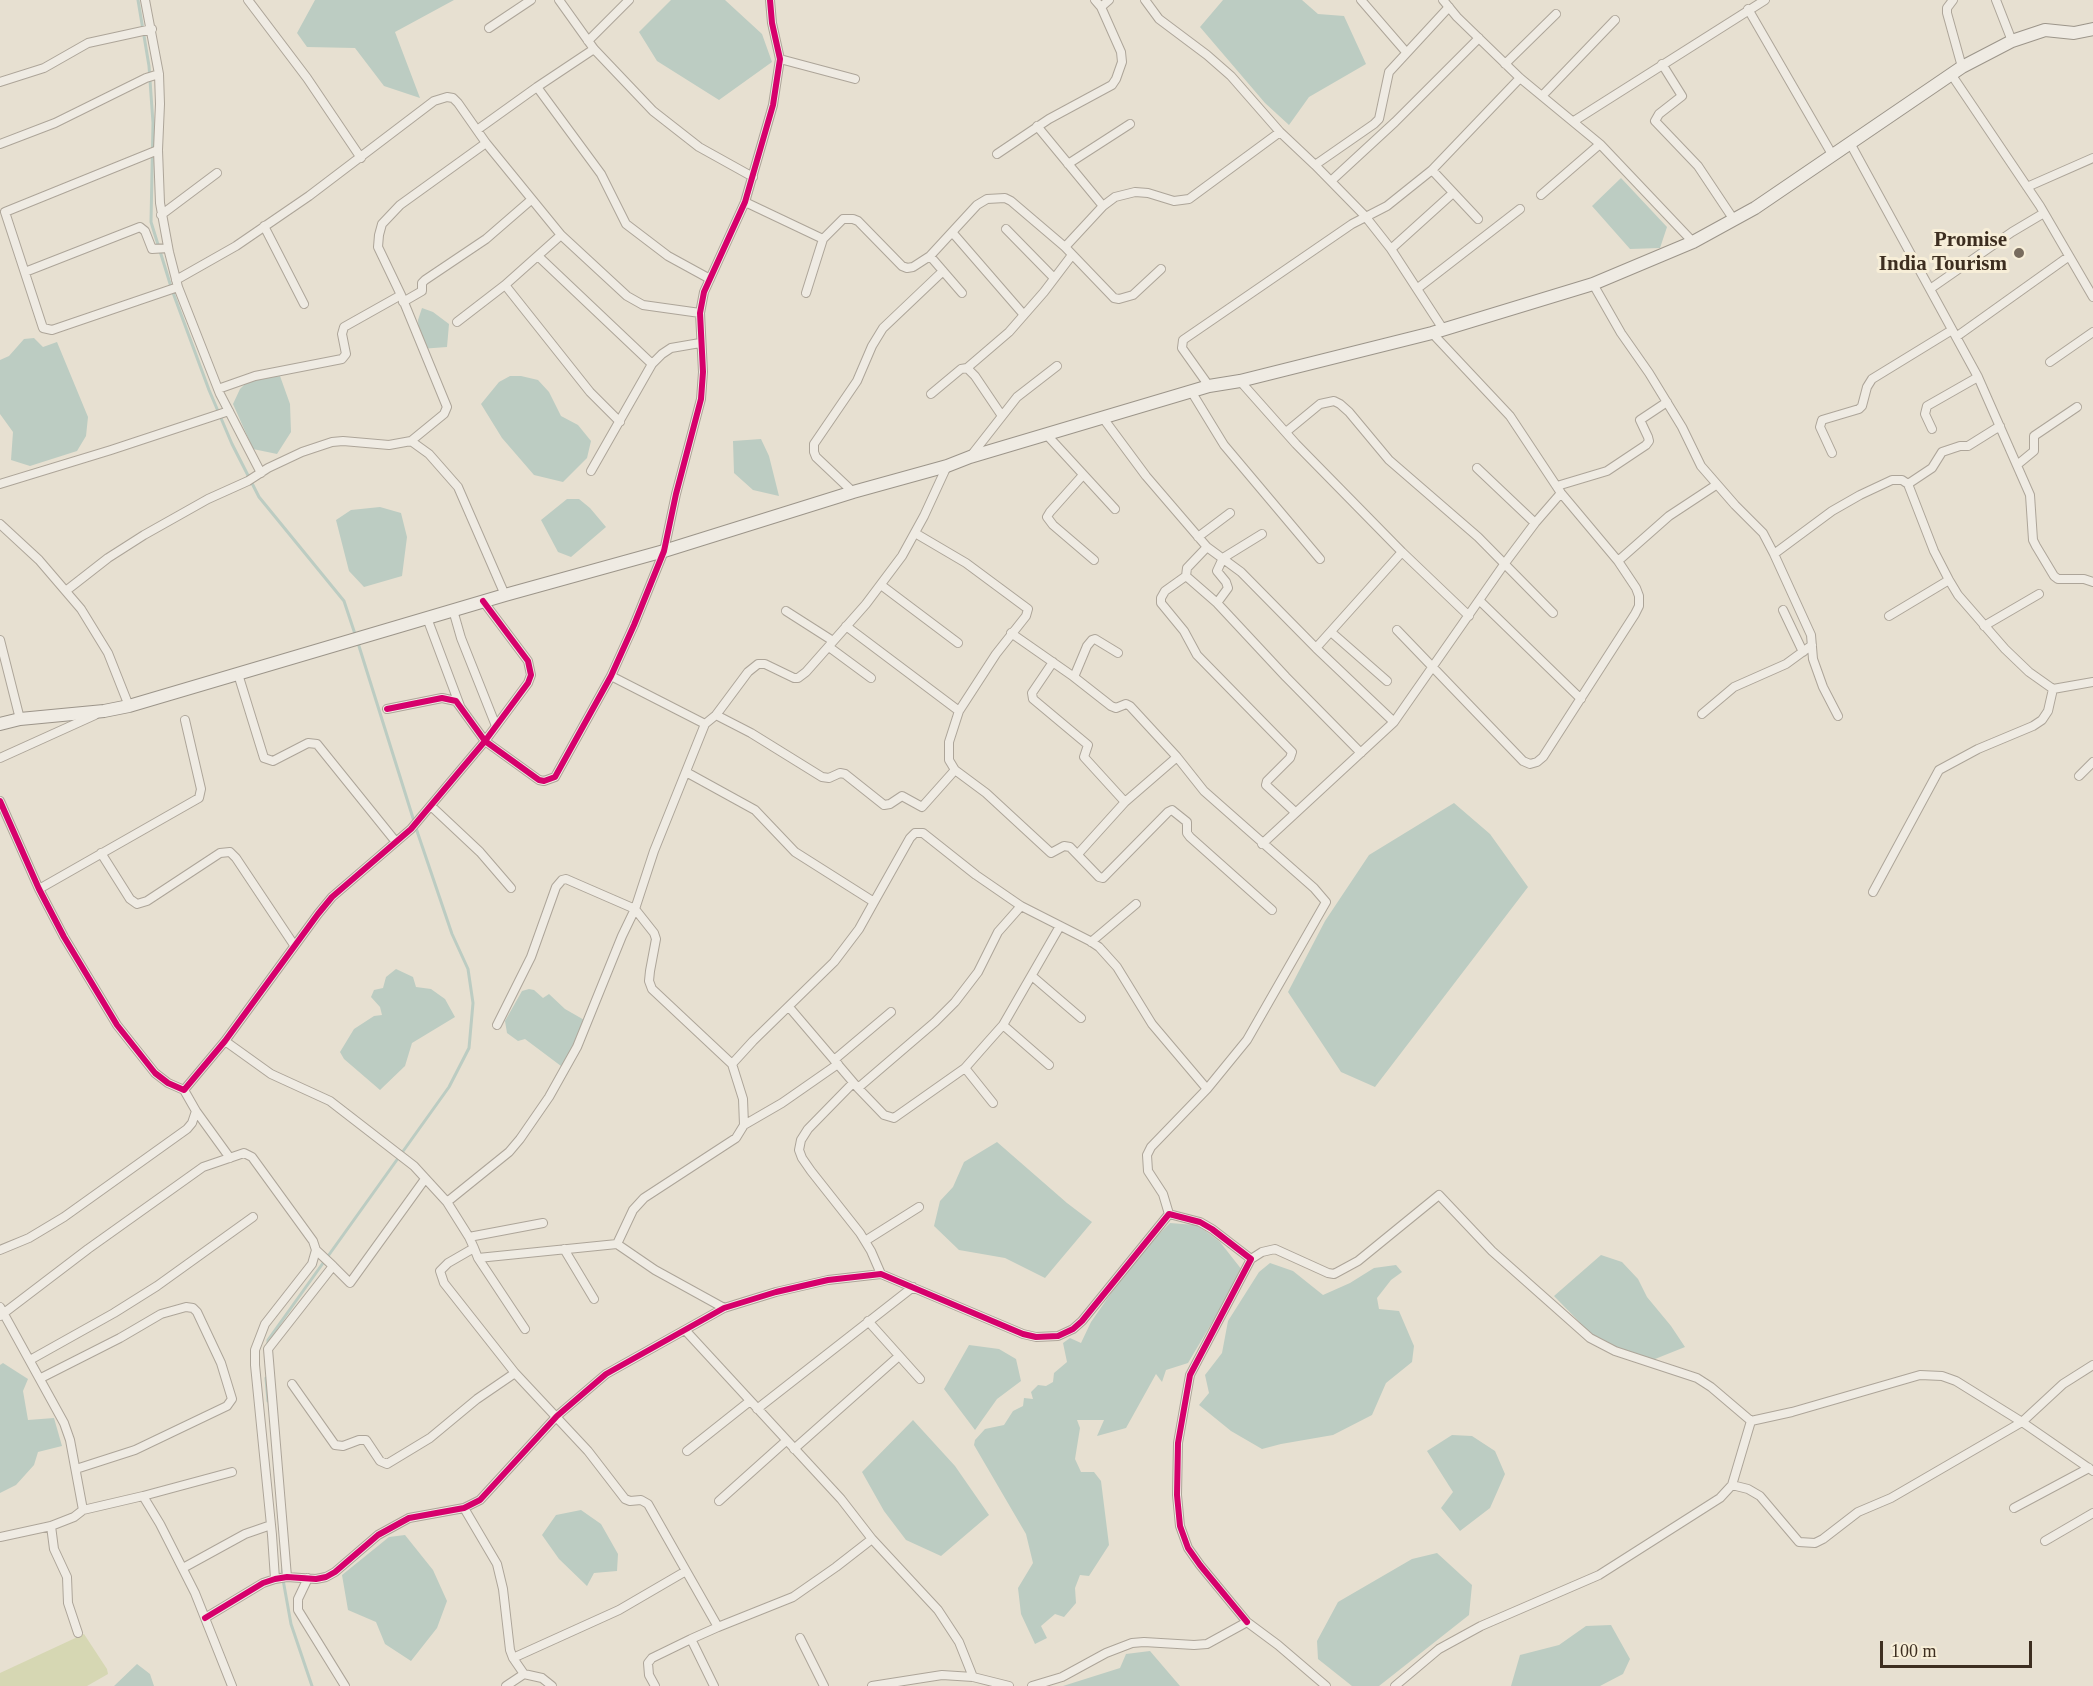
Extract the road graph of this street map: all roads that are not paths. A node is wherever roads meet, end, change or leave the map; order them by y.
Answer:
1 (145, 0) edge
2 (248, 0) edge
3 (531, 0) edge
4 (559, 0) edge
5 (629, 0) edge
6 (770, 0) edge
7 (1109, 0) edge
8 (1145, 0) edge
9 (1360, 0) edge
10 (1765, 0) edge
11 (1953, 0) edge
12 (1996, 0) edge
13 (1098, 3) edge
14 (1446, 3) edge
15 (1748, 9) junction
16 (1556, 14) dead end
17 (1615, 20) dead end
18 (489, 28) dead end
19 (2093, 29) edge
20 (145, 30) junction
21 (1479, 38) junction
22 (588, 41) junction
23 (2012, 41) junction
24 (594, 49) junction
25 (1406, 52) junction
26 (780, 58) junction
27 (1505, 64) junction
28 (1662, 64) junction
29 (1962, 67) junction
30 (1951, 74) junction
31 (152, 76) junction
32 (1520, 78) junction
33 (855, 79) dead end
34 (0, 82) edge
35 (537, 87) junction
36 (1542, 96) junction
37 (1574, 121) junction
38 (1130, 124) dead end
39 (1037, 126) junction
40 (477, 130) junction
41 (1280, 132) junction
42 (486, 143) junction
43 (1850, 143) junction
44 (0, 144) edge
45 (1600, 144) junction
46 (156, 150) junction
47 (997, 154) dead end
48 (1833, 156) junction
49 (361, 158) junction
50 (2093, 158) edge
51 (1068, 164) junction
52 (1315, 165) junction
53 (1432, 170) junction
54 (217, 173) dead end
55 (753, 177) junction
56 (1331, 181) junction
57 (2027, 187) junction
58 (1453, 193) junction
59 (1541, 195) dead end
60 (531, 200) junction
61 (745, 202) junction
62 (1103, 206) junction
63 (1520, 209) dead end
64 (3, 213) edge
65 (2044, 213) junction
66 (161, 215) junction
67 (1365, 216) junction
68 (1478, 219) dead end
69 (1734, 220) junction
70 (264, 226) junction
71 (1006, 229) dead end
72 (952, 232) junction
73 (561, 236) junction
74 (823, 239) junction
75 (1694, 242) junction
76 (1065, 247) junction
77 (163, 249) junction
78 (1391, 249) junction
79 (1072, 255) junction
80 (538, 256) junction
81 (930, 256) junction
82 (2068, 257) junction
83 (1161, 269) dead end
84 (943, 271) junction
85 (25, 272) junction
86 (1054, 278) junction
87 (710, 279) junction
88 (1593, 284) junction
89 (505, 285) junction
90 (174, 286) junction
91 (1418, 288) junction
92 (1930, 290) junction
93 (806, 293) dead end
94 (962, 293) dead end
95 (2093, 297) edge
96 (402, 298) junction
97 (304, 304) dead end
98 (700, 313) junction
99 (1024, 315) junction
100 (457, 322) dead end
101 (1438, 331) junction
102 (2093, 332) edge
103 (1954, 333) junction
104 (700, 343) junction
105 (2050, 362) dead end
106 (652, 364) junction
107 (1058, 366) dead end
108 (967, 368) junction
109 (1978, 377) junction
110 (1240, 381) junction
111 (1209, 386) junction
112 (218, 389) junction
113 (1191, 392) junction
114 (931, 394) dead end
115 (1667, 402) junction
116 (2077, 407) dead end
117 (227, 411) junction
118 (1002, 416) junction
119 (1103, 418) junction
120 (620, 422) junction
121 (2000, 426) junction
122 (1932, 429) dead end
123 (1286, 432) junction
124 (1046, 434) junction
125 (411, 441) junction
126 (1832, 453) dead end
127 (970, 457) junction
128 (2017, 465) junction
129 (947, 466) junction
130 (1477, 468) dead end
131 (591, 471) dead end
132 (1083, 475) junction
133 (254, 477) junction
134 (0, 484) edge
135 (1908, 484) junction
136 (1716, 485) junction
137 (1559, 489) junction
138 (853, 492) junction
139 (1115, 509) dead end
140 (1230, 513) dead end
141 (1535, 523) junction
142 (0, 524) edge
143 (915, 533) junction
144 (1262, 534) dead end
145 (1198, 537) junction
146 (1207, 547) junction
147 (664, 551) junction
148 (1402, 552) junction
149 (1774, 554) junction
150 (1223, 558) junction
151 (1094, 560) dead end
152 (1320, 560) dead end
153 (1618, 561) junction
154 (1505, 563) junction
155 (1186, 576) junction
156 (1949, 580) junction
157 (2093, 582) edge
158 (881, 585) junction
159 (67, 590) junction
160 (2039, 594) dead end
161 (505, 595) junction
162 (1480, 601) junction
163 (483, 602) junction
164 (1217, 603) junction
165 (453, 610) junction
166 (1783, 610) dead end
167 (786, 611) dead end
168 (1553, 613) dead end
169 (1469, 616) junction
170 (1889, 616) dead end
171 (427, 618) junction
172 (846, 626) junction
173 (1984, 626) junction
174 (1397, 630) dead end
175 (1332, 632) junction
176 (1011, 633) junction
177 (0, 640) edge
178 (958, 643) dead end
179 (831, 644) junction
180 (1812, 645) junction
181 (1316, 648) junction
182 (1803, 652) junction
183 (1118, 653) dead end
184 (1053, 662) junction
185 (1433, 667) junction
186 (238, 674) junction
187 (611, 676) junction
188 (1074, 677) junction
189 (871, 678) dead end
190 (1387, 681) dead end
191 (2093, 682) edge
192 (2053, 689) junction
193 (1581, 699) junction
194 (129, 706) junction
195 (460, 706) junction
196 (387, 709) dead end
197 (104, 711) junction
198 (959, 711) junction
199 (1702, 714) dead end
200 (716, 715) junction
201 (1838, 716) dead end
202 (20, 719) junction
203 (185, 720) dead end
204 (1394, 722) junction
205 (0, 724) edge
206 (705, 724) junction
207 (496, 726) junction
208 (485, 741) junction
209 (1361, 753) junction
210 (1177, 757) junction
211 (0, 758) edge
212 (2093, 762) edge
213 (955, 770) junction
214 (686, 772) junction
215 (2079, 776) dead end
216 (0, 801) edge
217 (1125, 802) junction
218 (431, 806) junction
219 (1295, 812) junction
220 (396, 842) junction
221 (1262, 844) junction
222 (101, 853) junction
223 (1078, 854) junction
224 (511, 888) dead end
225 (39, 889) junction
226 (1873, 892) dead end
227 (874, 902) junction
228 (1136, 904) dead end
229 (1021, 906) junction
230 (635, 909) junction
231 (1272, 910) dead end
232 (1060, 926) junction
233 (1091, 942) junction
234 (294, 945) junction
235 (1032, 976) junction
236 (789, 1007) junction
237 (891, 1012) dead end
238 (1081, 1018) dead end
239 (497, 1025) dead end
240 (1003, 1025) junction
241 (225, 1041) junction
242 (836, 1062) junction
243 (732, 1064) junction
244 (1049, 1065) dead end
245 (965, 1068) junction
246 (855, 1086) junction
247 (1207, 1089) junction
248 (184, 1090) junction
249 (993, 1103) dead end
250 (196, 1111) junction
251 (744, 1125) junction
252 (230, 1158) junction
253 (425, 1179) junction
254 (447, 1202) junction
255 (919, 1207) dead end
256 (1168, 1214) junction
257 (253, 1217) dead end
258 (543, 1223) dead end
259 (469, 1237) junction
260 (865, 1241) junction
261 (617, 1244) junction
262 (474, 1248) junction
263 (564, 1249) junction
264 (0, 1250) edge
265 (316, 1250) junction
266 (478, 1258) junction
267 (1251, 1259) junction
268 (333, 1266) junction
269 (881, 1274) junction
270 (913, 1287) junction
271 (594, 1299) dead end
272 (724, 1308) junction
273 (1, 1312) edge
274 (868, 1321) junction
275 (525, 1329) dead end
276 (685, 1330) junction
277 (899, 1356) junction
278 (30, 1360) junction
279 (2093, 1365) edge
280 (515, 1373) junction
281 (41, 1378) junction
282 (920, 1379) dead end
283 (292, 1384) dead end
284 (754, 1405) junction
285 (557, 1416) junction
286 (1751, 1421) junction
287 (2022, 1422) junction
288 (786, 1441) junction
289 (794, 1449) junction
290 (687, 1451) dead end
291 (76, 1469) junction
292 (2091, 1469) edge
293 (232, 1472) dead end
294 (1732, 1485) junction
295 (142, 1496) junction
296 (719, 1501) dead end
297 (464, 1508) junction
298 (2014, 1508) dead end
299 (82, 1510) junction
300 (2093, 1513) edge
301 (271, 1525) junction
302 (51, 1526) junction
303 (0, 1537) edge
304 (872, 1539) junction
305 (2045, 1540) dead end
306 (183, 1568) junction
307 (686, 1571) junction
308 (280, 1578) junction
309 (308, 1578) junction
310 (205, 1618) junction
311 (1247, 1622) junction
312 (718, 1627) junction
313 (78, 1633) dead end
314 (800, 1638) dead end
315 (691, 1640) junction
316 (513, 1658) junction
317 (524, 1674) junction
318 (974, 1677) junction
319 (232, 1686) edge
320 (345, 1686) edge
321 (506, 1686) edge
322 (552, 1686) edge
323 (655, 1686) edge
324 (714, 1686) edge
325 (824, 1686) edge
326 (872, 1686) edge
327 (1010, 1686) edge
328 (1032, 1686) edge
329 (1326, 1686) edge
330 (1395, 1686) edge

1 - 20 street
2 - 49 street
3 - 18 street
4 - 22 street
5 - 22 street
6 - 26 street
7 - 13 street
8 - 41 street
9 - 25 street
10 - 15 street
11 - 29 street
12 - 23 street
13 - 39 street
14 - 21 street
14 - 25 street
15 - 28 street
15 - 48 street
16 - 27 street
17 - 36 street
19 - 23 main road
20 - 31 street
20 - 34 street
21 - 27 street
21 - 56 street
22 - 24 street
23 - 29 main road
24 - 35 street
24 - 55 street
25 - 52 street
26 - 33 street
26 - 55 street
27 - 32 street
28 - 37 street
28 - 69 street
29 - 30 main road
30 - 43 main road
30 - 57 street
31 - 44 street
31 - 46 street
32 - 36 street
32 - 53 street
35 - 40 street
35 - 87 street
36 - 37 street
37 - 45 street
38 - 51 street
39 - 47 street
39 - 51 street
40 - 42 street
40 - 49 street
41 - 52 street
41 - 62 street
42 - 60 street
42 - 96 street
43 - 48 main road
43 - 92 street
45 - 59 street
45 - 75 street
46 - 64 street
46 - 66 street
48 - 69 main road
49 - 70 street
50 - 57 street
51 - 62 street
52 - 56 street
53 - 58 street
53 - 67 street
54 - 66 street
55 - 61 street
56 - 67 street
57 - 65 street
58 - 68 street
58 - 78 street
60 - 73 street
60 - 96 street
61 - 74 street
61 - 87 street
62 - 76 street
63 - 91 street
64 - 85 street
65 - 82 street
65 - 92 street
66 - 77 street
67 - 78 street
67 - 111 street
69 - 75 main road
70 - 90 street
70 - 97 street
71 - 86 street
72 - 76 street
72 - 81 street
72 - 99 street
73 - 80 street
73 - 98 street
74 - 81 street
74 - 93 street
75 - 88 main road
76 - 79 street
77 - 85 street
77 - 90 street
78 - 91 street
79 - 83 street
79 - 86 street
80 - 89 street
80 - 106 street
81 - 84 street
82 - 95 street
82 - 103 street
84 - 94 street
84 - 138 street
85 - 90 street
86 - 99 street
87 - 98 street
88 - 101 main road
88 - 115 street
89 - 100 street
89 - 120 street
90 - 112 street
91 - 101 street
92 - 103 street
96 - 112 street
96 - 125 street
98 - 104 street
99 - 108 street
101 - 110 main road
101 - 137 street
102 - 105 street
103 - 109 street
103 - 126 street
104 - 106 street
104 - 147 street
106 - 120 street
107 - 118 street
108 - 114 street
108 - 118 street
109 - 121 street
109 - 122 street
110 - 111 main road
110 - 123 street
111 - 113 main road
112 - 117 street
113 - 119 main road
113 - 152 street
115 - 136 street
115 - 137 street
116 - 128 street
117 - 133 street
117 - 134 street
118 - 127 street
119 - 124 main road
119 - 145 street
120 - 131 street
121 - 128 street
121 - 135 street
123 - 148 street
123 - 154 street
124 - 127 main road
124 - 132 street
125 - 133 street
125 - 161 street
127 - 129 main road
128 - 157 street
129 - 138 main road
129 - 143 street
130 - 141 street
132 - 139 street
132 - 151 street
133 - 159 street
135 - 149 street
135 - 156 street
136 - 149 street
136 - 153 street
137 - 141 street
137 - 153 street
138 - 147 main road
140 - 145 street
141 - 154 street
142 - 159 street
143 - 158 street
143 - 176 street
144 - 150 street
145 - 146 street
146 - 150 street
146 - 155 street
147 - 161 main road
147 - 187 street
148 - 169 street
148 - 175 street
149 - 180 street
150 - 164 street
150 - 181 street
153 - 193 street
154 - 162 street
154 - 168 street
155 - 164 street
155 - 219 street
156 - 170 street
156 - 173 street
158 - 172 street
158 - 178 street
159 - 194 street
160 - 173 street
161 - 163 main road
162 - 169 street
162 - 193 street
163 - 165 main road
163 - 207 street
164 - 209 street
165 - 171 main road
165 - 207 street
166 - 182 street
167 - 179 street
169 - 185 street
171 - 186 main road
171 - 195 street
172 - 179 street
172 - 198 street
173 - 192 street
174 - 185 street
175 - 181 street
175 - 190 street
176 - 184 street
176 - 198 street
177 - 202 street
179 - 189 street
179 - 200 street
180 - 182 street
180 - 201 street
181 - 204 street
182 - 199 street
183 - 188 street
184 - 188 street
184 - 217 street
185 - 193 street
185 - 204 street
186 - 194 main road
186 - 220 street
187 - 206 street
187 - 208 street
188 - 210 street
191 - 192 street
192 - 226 street
194 - 197 main road
195 - 196 street
195 - 208 street
197 - 202 main road
197 - 211 street
198 - 213 street
200 - 206 street
200 - 213 street
202 - 205 main road
203 - 222 street
204 - 209 street
206 - 214 street
207 - 208 street
208 - 218 street
209 - 219 street
210 - 217 street
210 - 221 street
212 - 215 street
213 - 223 street
214 - 227 street
214 - 230 street
216 - 225 street
217 - 223 street
218 - 220 street
218 - 224 street
219 - 221 street
220 - 234 street
221 - 247 street
222 - 225 street
222 - 234 street
223 - 231 street
225 - 248 street
227 - 229 street
227 - 236 street
228 - 233 street
229 - 232 street
229 - 246 street
230 - 239 street
230 - 243 street
230 - 254 street
232 - 233 street
232 - 235 street
233 - 247 street
234 - 241 street
235 - 238 street
235 - 240 street
236 - 242 street
236 - 243 street
237 - 242 street
240 - 244 street
240 - 245 street
241 - 248 street
241 - 253 street
242 - 246 street
242 - 251 street
243 - 251 street
245 - 246 street
245 - 249 street
246 - 260 street
247 - 256 street
248 - 250 street
250 - 252 street
250 - 264 street
251 - 261 street
252 - 265 street
252 - 273 street
253 - 254 street
253 - 268 street
254 - 259 street
255 - 260 street
256 - 267 street
256 - 270 street
257 - 278 street
258 - 259 street
259 - 262 street
260 - 269 street
261 - 263 street
261 - 272 street
262 - 266 street
262 - 280 street
263 - 266 street
263 - 271 street
265 - 268 street
265 - 301 street
266 - 275 street
267 - 286 street
267 - 311 street
268 - 308 street
269 - 270 street
269 - 272 street
270 - 274 street
272 - 276 street
273 - 278 street
274 - 277 street
274 - 284 street
276 - 284 street
276 - 285 street
277 - 282 street
277 - 289 street
278 - 281 street
279 - 287 street
280 - 283 street
280 - 285 street
281 - 291 street
281 - 291 street
284 - 288 street
284 - 290 street
285 - 297 street
285 - 307 street
286 - 287 street
286 - 294 street
287 - 292 street
287 - 294 street
288 - 289 street
288 - 296 street
289 - 304 street
291 - 299 street
292 - 298 street
293 - 295 street
294 - 330 street
295 - 299 street
295 - 306 street
297 - 309 street
297 - 316 street
299 - 302 street
300 - 305 street
301 - 306 street
301 - 308 street
302 - 303 street
302 - 313 street
304 - 312 street
304 - 318 street
306 - 310 street
307 - 312 street
307 - 316 street
308 - 309 street
308 - 310 street
309 - 320 street
310 - 319 street
311 - 328 street
311 - 329 street
312 - 315 street
314 - 325 street
315 - 323 street
315 - 324 street
316 - 317 street
317 - 321 street
317 - 322 street
318 - 326 street
318 - 327 street

